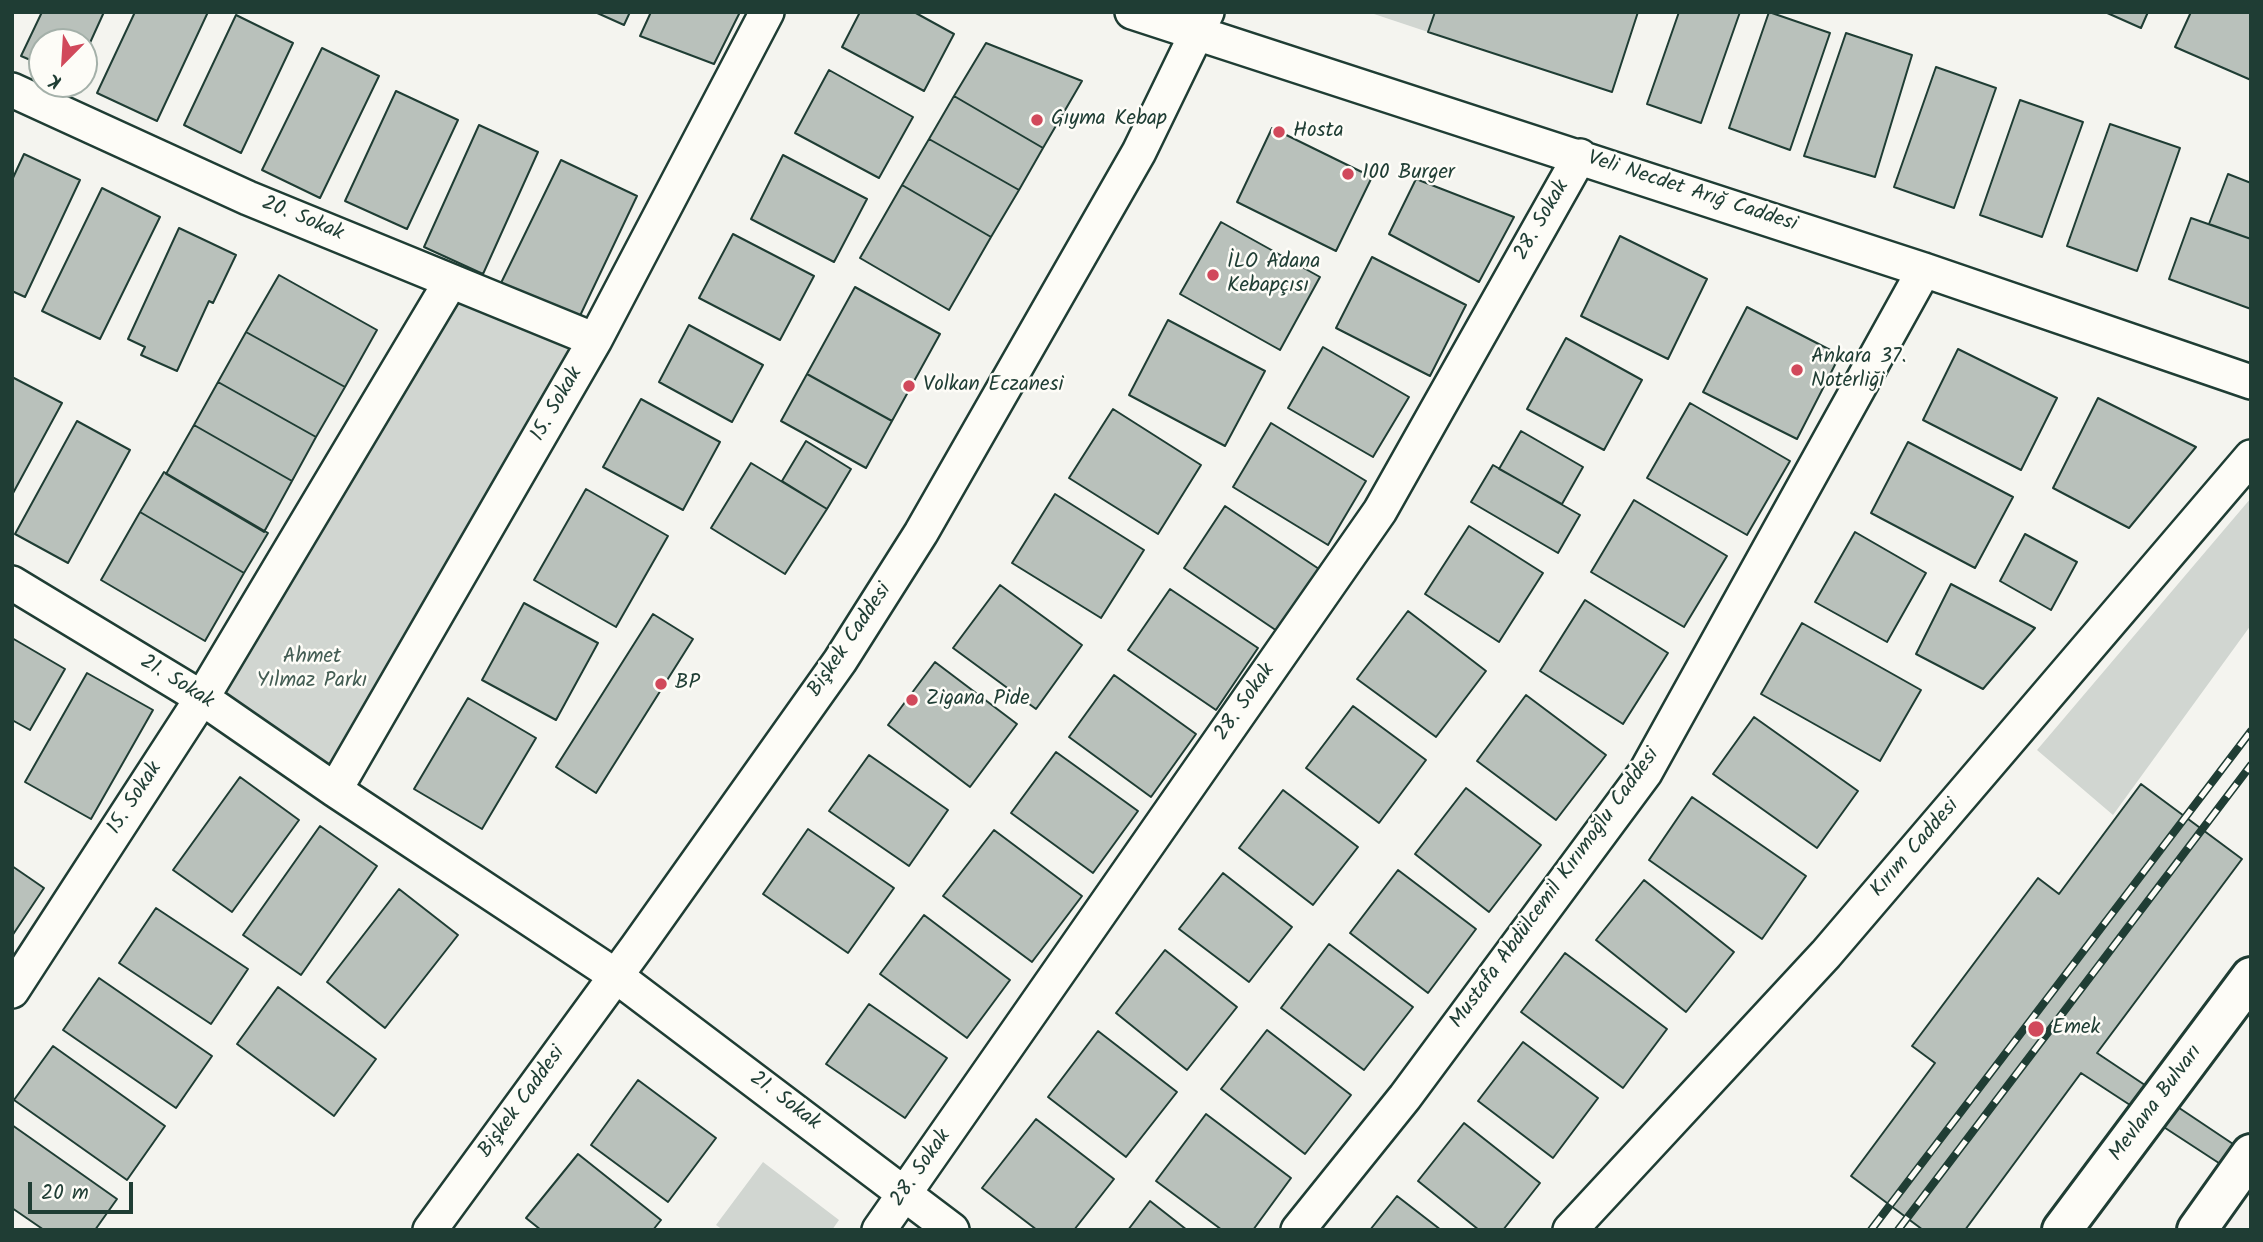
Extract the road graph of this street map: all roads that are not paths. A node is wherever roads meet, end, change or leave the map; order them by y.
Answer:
1 (768, 12) edge
2 (1132, 12) edge
3 (1203, 24) edge
4 (12, 90) edge
5 (1580, 156) junction
6 (1924, 270) junction
7 (451, 281) junction
8 (595, 340) junction
9 (2251, 382) edge
10 (2251, 457) edge
11 (12, 583) edge
12 (202, 698) junction
13 (335, 790) junction
14 (616, 976) junction
15 (2251, 977) edge
16 (12, 991) edge
17 (2251, 1154) edge
18 (2251, 1167) edge
19 (906, 1193) junction
20 (2204, 1222) edge
21 (430, 1230) edge
22 (879, 1230) edge
23 (952, 1230) edge
24 (1298, 1230) edge
25 (1570, 1230) edge
26 (2062, 1230) edge

1 - 8 street, 15. Sokak
2 - 3 street, Veli Necdet Arığ Caddesi
3 - 5 street, Veli Necdet Arığ Caddesi
3 - 14 street, Bişkek Caddesi
4 - 7 street, 20. Sokak
5 - 6 street, Veli Necdet Arığ Caddesi
5 - 19 street, 28. Sokak
6 - 9 street, Veli Necdet Arığ Caddesi
6 - 24 street, Mustafa Abdülcemil Kırımoğlu Caddesi
7 - 8 street, 20. Sokak
7 - 12 street, 15. Sokak
8 - 13 street, 15. Sokak
10 - 25 street, Kırım Caddesi
11 - 12 street, 21. Sokak
12 - 13 street, 21. Sokak
12 - 16 street, 15. Sokak
13 - 14 street, 21. Sokak
14 - 19 street, 21. Sokak
14 - 21 street, Bişkek Caddesi
15 - 26 highway, Mevlana Bulvarı
17 - 20 highway
18 - 20 highway
19 - 22 street, 28. Sokak
19 - 23 street, 21. Sokak

